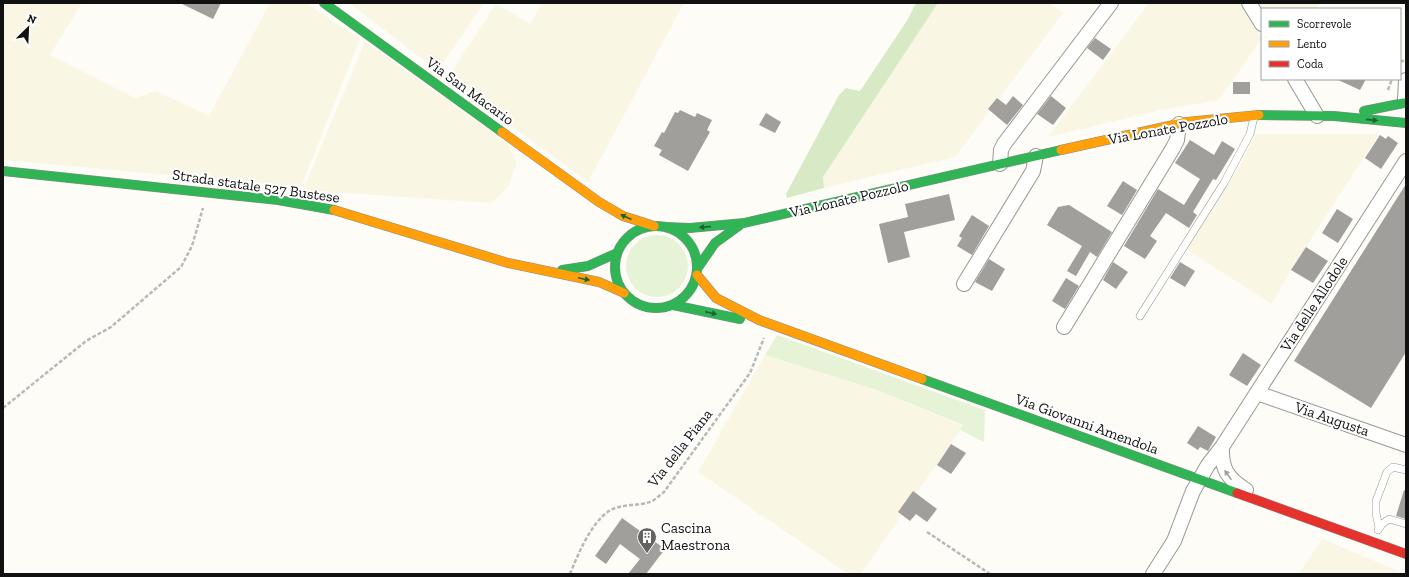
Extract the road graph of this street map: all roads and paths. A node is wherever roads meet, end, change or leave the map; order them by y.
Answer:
1 (324, 3) edge
2 (1111, 3) edge
3 (1249, 3) edge
4 (1261, 22) edge
5 (1296, 80) edge
6 (1406, 80) edge
7 (1405, 101) edge
8 (1254, 116) junction
9 (1317, 116) junction
10 (1338, 116) junction
11 (1406, 118) edge
12 (1406, 122) edge
13 (1179, 124) junction
14 (1036, 156) junction
15 (1406, 162) edge
16 (1000, 164) junction
17 (3, 171) edge
18 (207, 192) junction
19 (599, 202) junction
20 (611, 220) dead end
21 (744, 223) junction
22 (654, 226) junction
23 (666, 227) junction
24 (616, 235) dead end
25 (618, 252) junction
26 (546, 271) junction
27 (697, 272) junction
28 (964, 284) dead end
29 (624, 293) junction
30 (673, 305) junction
31 (1140, 316) dead end
32 (759, 320) junction
33 (769, 324) junction
34 (1064, 327) dead end
35 (1257, 393) junction
36 (3, 408) edge
37 (1406, 445) edge
38 (1222, 447) junction
39 (1406, 470) edge
40 (1200, 480) junction
41 (1284, 511) junction
42 (1406, 524) edge
43 (1379, 528) junction
44 (927, 532) dead end
45 (1372, 542) junction
46 (1406, 554) edge
47 (570, 574) edge
48 (990, 574) edge
49 (1153, 574) edge

1 - 19 main road, Via San Macario
2 - 16 street
3 - 4 street
5 - 9 street
6 - 7 street
7 - 10 main road
7 - 11 main road
8 - 9 main road, Via Lonate Pozzolo
8 - 13 main road, Via Lonate Pozzolo
8 - 31 lane
9 - 10 main road, Via Lonate Pozzolo
10 -> 12 main road
13 - 14 main road, Via Lonate Pozzolo
13 - 34 street
14 - 16 main road, Via Lonate Pozzolo
14 - 28 street
15 - 35 street, Via delle Allodole
16 - 21 main road, Via Lonate Pozzolo
17 - 18 main road, Strada statale 527 Bustese
18 - 26 main road, Strada statale 527 Bustese
18 - 36 path
19 - 20 main road
22 -> 19 main road
21 -> 23 main road
21 - 27 main road
22 - 23 main road
22 - 25 main road
23 - 27 main road
24 - 25 main road
25 - 26 main road
25 - 29 main road
26 -> 29 main road, Strada statale 527 Bustese
27 - 30 main road
27 - 32 main road
29 - 30 main road
30 -> 32 main road
32 - 33 main road, Via Giovanni Amendola
33 - 40 main road, Via Giovanni Amendola
33 - 47 path, Via della Piana
35 - 37 street, Via Augusta
35 - 38 street, Via delle Allodole
38 - 40 street, Via delle Allodole
41 -> 38 street
39 - 43 lane
40 - 41 main road, Via Giovanni Amendola
40 - 49 street, Via delle Allodole
41 - 45 main road, Via Giovanni Amendola
42 - 43 lane
43 - 45 lane
44 - 48 path
45 - 46 main road, Via Giovanni Amendola

